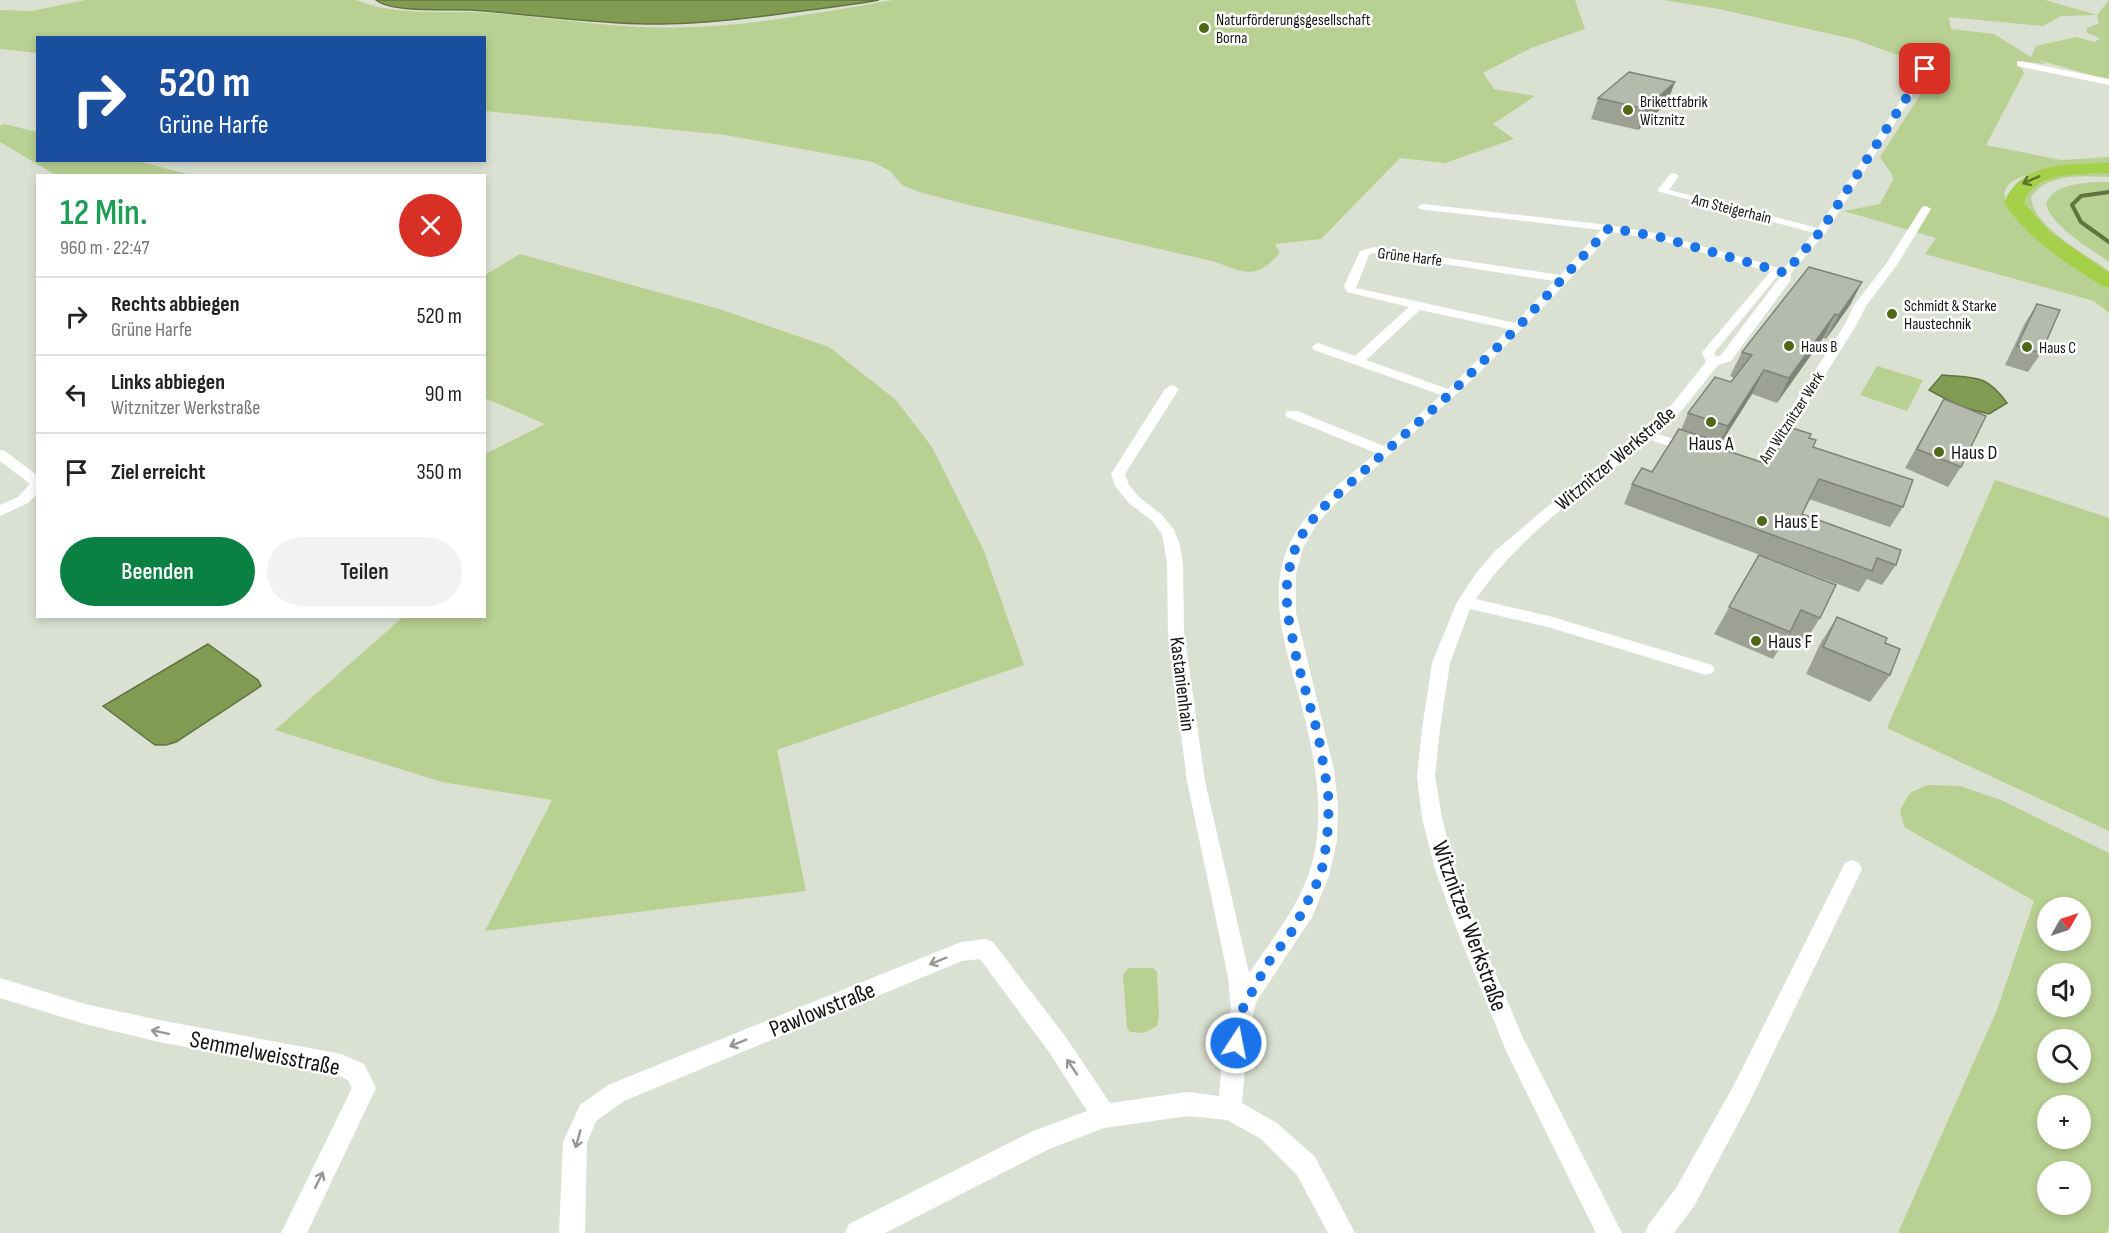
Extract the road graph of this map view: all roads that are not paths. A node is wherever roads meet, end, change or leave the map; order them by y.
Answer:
1 (2020, 64) dead end
2 (1925, 69) dead end
3 (2109, 82) edge
4 (2109, 168) edge
5 (1674, 176) dead end
6 (2109, 179) edge
7 (1423, 207) dead end
8 (1926, 209) dead end
9 (1609, 228) junction
10 (1821, 231) junction
11 (2109, 266) edge
12 (1785, 273) junction
13 (1564, 279) junction
14 (2109, 282) edge
15 (1417, 306) junction
16 (1518, 327) junction
17 (1318, 347) dead end
18 (1357, 361) junction
19 (1172, 389) dead end
20 (1450, 394) junction
21 (1292, 414) dead end
22 (1649, 435) junction
23 (1386, 452) junction
24 (1701, 453) edge
25 (0, 454) edge
26 (1732, 464) edge
27 (36, 485) edge
28 (0, 511) edge
29 (1465, 602) junction
30 (1706, 669) dead end
31 (1852, 869) dead end
32 (0, 988) edge
33 (1242, 1010) junction
34 (1230, 1109) junction
35 (1104, 1116) junction
36 (294, 1233) edge
37 (572, 1233) edge
38 (858, 1233) edge
39 (1342, 1233) edge
40 (1609, 1233) edge
41 (1658, 1233) edge

1 - 3 street
2 - 10 street, Witznitzer Werkstraße
4 -> 14 highway
5 - 10 street, Am Steigerhain
6 - 11 highway
7 - 9 street
8 - 26 street, Am Witznitzer Werk
9 - 12 street
9 - 13 street
10 - 12 street, Witznitzer Werkstraße
12 - 22 street, Witznitzer Werkstraße
13 - 15 street, Grüne Harfe
13 - 16 street
15 - 16 street, Grüne Harfe
15 - 18 street
16 - 20 street
17 - 18 street
18 - 20 street
19 - 33 street, Kastanienhain
20 - 23 street
21 - 23 street
22 - 24 street
22 - 29 street, Witznitzer Werkstraße
23 - 33 street
25 - 27 street
27 - 28 street
29 - 30 street
29 - 40 street, Witznitzer Werkstraße
31 - 41 street
36 -> 32 street, Semmelweisstraße
33 - 34 street
34 - 35 street
34 - 39 street
35 -> 37 street, Pawlowstraße
35 - 38 street

